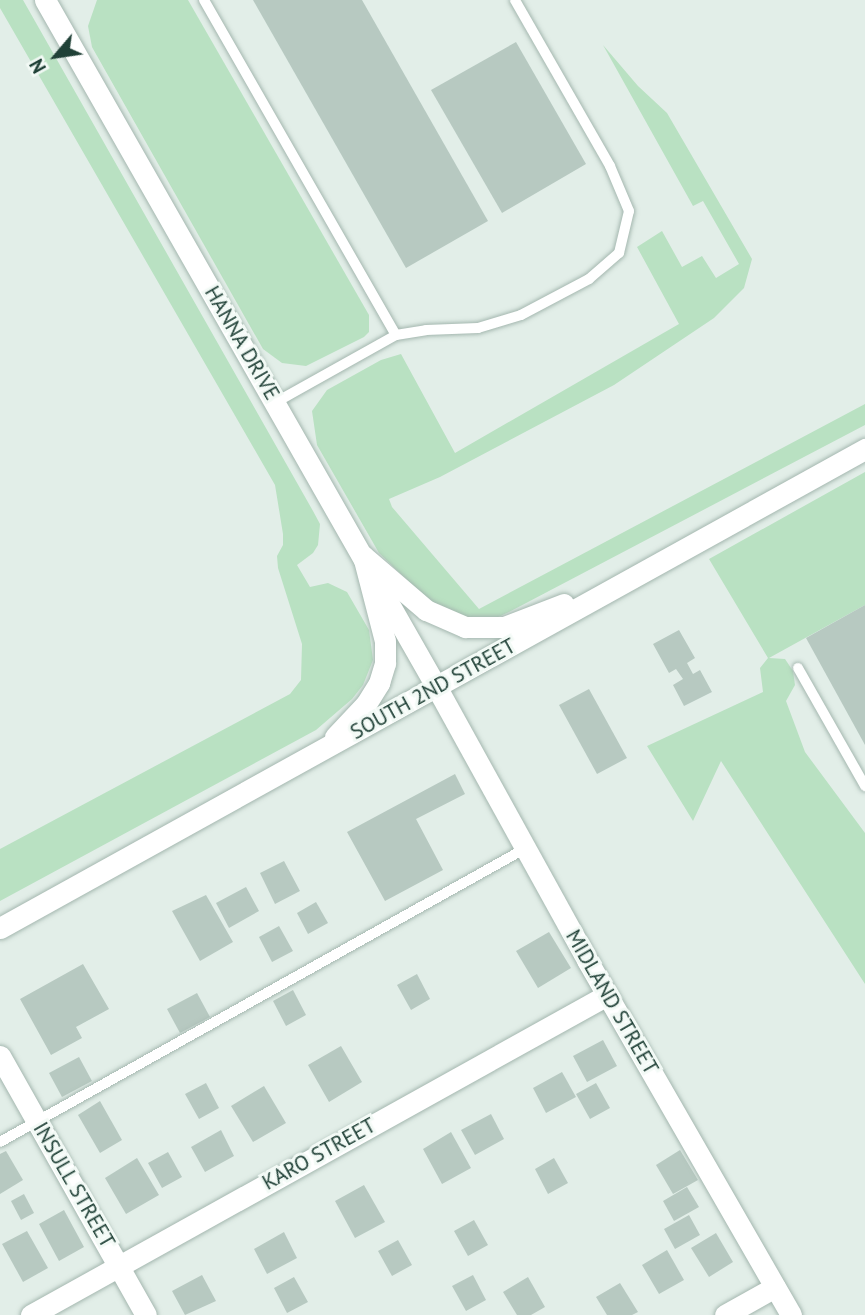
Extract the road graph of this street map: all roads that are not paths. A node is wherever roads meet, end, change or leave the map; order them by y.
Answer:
1 (204, 0) edge
2 (515, 0) edge
3 (52, 2) edge
4 (396, 335) junction
5 (276, 402) junction
6 (865, 449) edge
7 (363, 556) junction
8 (639, 575) junction
9 (798, 668) dead end
10 (437, 688) junction
11 (320, 752) junction
12 (865, 786) edge
13 (526, 848) junction
14 (0, 928) edge
15 (607, 995) junction
16 (0, 1056) edge
17 (37, 1121) junction
18 (0, 1142) edge
19 (119, 1265) junction
20 (775, 1287) junction
21 (31, 1315) edge
22 (146, 1315) edge
23 (725, 1315) edge
24 (791, 1315) edge

1 - 4 lane
2 - 4 lane
3 - 5 street, HANNA DRIVE
4 - 5 lane
5 - 7 street, HANNA DRIVE
6 - 8 street, SOUTH 2ND STREET
7 - 8 street
7 - 10 street, HANNA DRIVE
7 - 11 street
8 - 10 street, SOUTH 2ND STREET
9 - 12 lane
10 - 11 street, SOUTH 2ND STREET
10 - 13 street, MIDLAND STREET
11 - 14 street, SOUTH 2ND STREET
13 - 15 street, MIDLAND STREET
13 - 17 lane
15 - 19 street, KARO STREET
15 - 20 street, MIDLAND STREET
16 - 17 street, INSULL STREET
17 - 18 lane
17 - 19 street, INSULL STREET
19 - 21 street, KARO STREET
19 - 22 street, INSULL STREET
20 - 23 street
20 - 24 street, MIDLAND STREET

